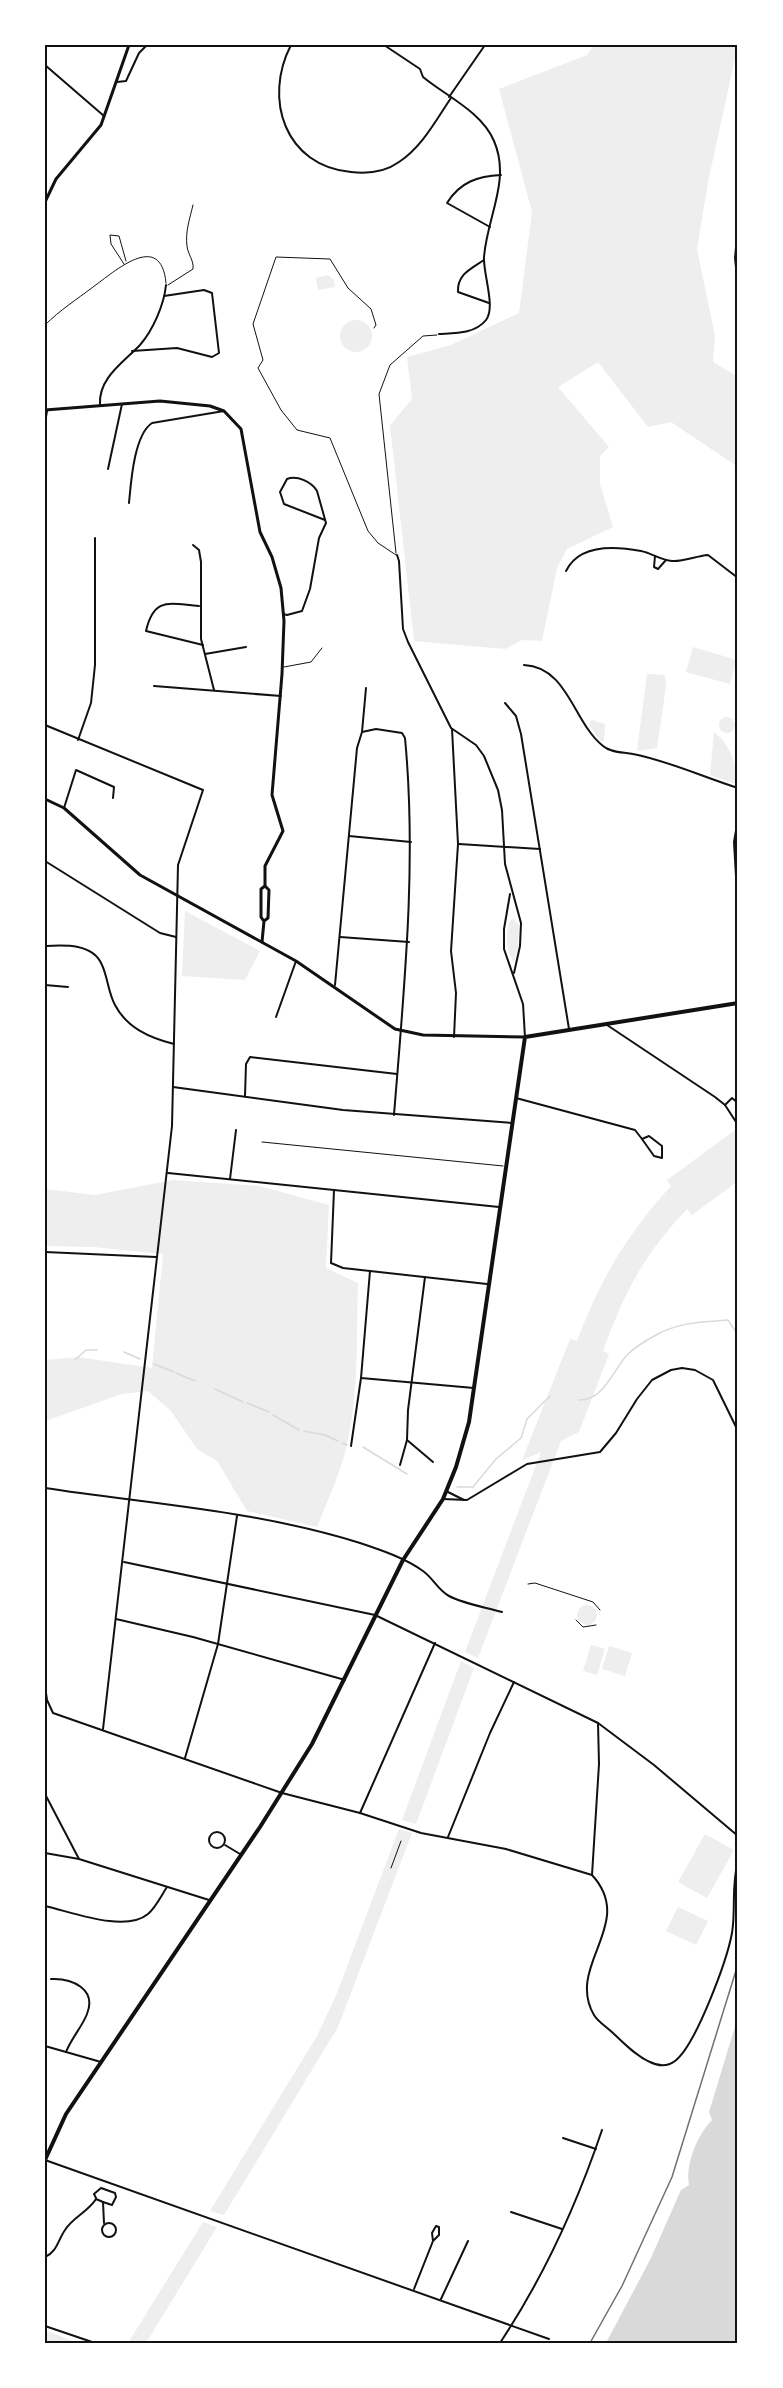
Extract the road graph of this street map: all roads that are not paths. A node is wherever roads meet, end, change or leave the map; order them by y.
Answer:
1 (129, 45) edge
2 (147, 45) edge
3 (291, 45) edge
4 (384, 45) edge
5 (485, 45) edge
6 (45, 65) edge
7 (117, 82) junction
8 (450, 98) junction
9 (104, 117) junction
10 (501, 175) junction
11 (45, 202) edge
12 (193, 205) dead end
13 (738, 225) edge
14 (490, 227) junction
15 (484, 260) junction
16 (125, 263) junction
17 (166, 285) junction
18 (738, 286) edge
19 (164, 296) junction
20 (489, 303) junction
21 (45, 325) edge
22 (374, 328) dead end
23 (439, 334) joint
24 (132, 351) junction
25 (122, 403) junction
26 (100, 405) junction
27 (46, 410) edge
28 (224, 411) junction
29 (45, 423) edge
30 (108, 469) dead end
31 (129, 503) dead end
32 (326, 520) junction
33 (95, 538) dead end
34 (193, 545) dead end
35 (45, 554) edge
36 (397, 555) junction
37 (655, 556) junction
38 (666, 560) junction
39 (566, 571) dead end
40 (738, 578) edge
41 (199, 606) junction
42 (284, 614) junction
43 (203, 645) junction
44 (246, 647) dead end
45 (322, 648) dead end
46 (205, 654) junction
47 (45, 664) edge
48 (524, 665) dead end
49 (282, 667) junction
50 (154, 686) dead end
51 (366, 688) dead end
52 (214, 690) junction
53 (280, 696) junction
54 (505, 703) dead end
55 (45, 725) edge
56 (452, 728) junction
57 (362, 732) junction
58 (78, 740) junction
59 (738, 788) edge
60 (113, 798) dead end
61 (45, 799) edge
62 (64, 808) junction
63 (738, 819) edge
64 (349, 836) junction
65 (411, 842) junction
66 (458, 844) junction
67 (503, 847) junction
68 (540, 849) junction
69 (45, 861) edge
70 (265, 886) junction
71 (510, 892) junction
72 (178, 898) junction
73 (738, 911) edge
74 (264, 921) junction
75 (176, 937) junction
76 (340, 937) junction
77 (409, 942) junction
78 (262, 943) junction
79 (45, 946) edge
80 (297, 961) junction
81 (514, 973) junction
82 (45, 985) edge
83 (335, 986) junction
84 (68, 987) dead end
85 (738, 1003) edge
86 (276, 1017) dead end
87 (605, 1023) junction
88 (569, 1029) junction
89 (400, 1031) junction
90 (454, 1036) junction
91 (525, 1037) junction
92 (174, 1044) junction
93 (397, 1074) junction
94 (173, 1087) junction
95 (244, 1097) junction
96 (516, 1098) junction
97 (738, 1103) edge
98 (725, 1106) junction
99 (394, 1115) junction
100 (512, 1123) junction
101 (738, 1125) edge
102 (236, 1130) dead end
103 (642, 1139) junction
104 (262, 1142) dead end
105 (505, 1166) junction
106 (167, 1173) junction
107 (230, 1179) junction
108 (334, 1190) junction
109 (499, 1207) junction
110 (45, 1252) edge
111 (157, 1257) junction
112 (370, 1271) junction
113 (425, 1276) junction
114 (487, 1284) junction
115 (361, 1378) junction
116 (412, 1381) junction
117 (474, 1388) junction
118 (738, 1431) edge
119 (407, 1440) junction
120 (351, 1446) dead end
121 (433, 1462) dead end
122 (400, 1465) dead end
123 (45, 1488) edge
124 (446, 1491) junction
125 (443, 1498) junction
126 (464, 1500) junction
127 (130, 1501) junction
128 (237, 1516) junction
129 (403, 1560) junction
130 (124, 1562) junction
131 (227, 1584) junction
132 (528, 1584) dead end
133 (600, 1610) dead end
134 (502, 1612) dead end
135 (375, 1615) junction
136 (116, 1619) junction
137 (576, 1620) dead end
138 (596, 1625) dead end
139 (435, 1643) junction
140 (218, 1644) junction
141 (345, 1680) junction
142 (514, 1682) junction
143 (45, 1686) edge
144 (46, 1690) edge
145 (598, 1723) junction
146 (103, 1729) junction
147 (185, 1758) junction
148 (282, 1793) junction
149 (45, 1794) edge
150 (360, 1813) junction
151 (738, 1836) edge
152 (448, 1837) junction
153 (401, 1841) dead end
154 (225, 1845) junction
155 (45, 1853) edge
156 (240, 1854) junction
157 (79, 1859) junction
158 (738, 1861) edge
159 (391, 1868) dead end
160 (592, 1875) junction
161 (167, 1887) junction
162 (210, 1900) junction
163 (45, 1906) edge
164 (51, 1979) dead end
165 (45, 2046) edge
166 (66, 2052) junction
167 (101, 2062) junction
168 (602, 2130) dead end
169 (563, 2138) dead end
170 (596, 2149) junction
171 (45, 2160) edge
172 (96, 2199) junction
173 (103, 2202) junction
174 (511, 2212) dead end
175 (104, 2223) junction
176 (562, 2229) junction
177 (433, 2241) dead end
178 (468, 2241) dead end
179 (45, 2257) edge
180 (414, 2289) junction
181 (441, 2299) junction
182 (511, 2325) junction
183 (45, 2326) edge
184 (549, 2338) dead end
185 (95, 2343) edge
186 (500, 2343) edge

1 - 7 street
2 - 7 street
3 - 8 street
4 - 8 street
5 - 8 street
6 - 9 street
7 - 9 street
8 - 10 street
9 - 11 street
10 - 14 street
10 - 14 street
12 - 17 lane
13 - 18 street
14 - 15 street
15 - 20 street
15 - 20 street
16 - 16 lane
16 - 17 lane
16 - 21 lane
17 - 19 street
19 - 24 street
19 - 24 street
20 - 23 street
22 - 36 lane
23 - 36 lane
24 - 26 street
25 - 26 street
25 - 28 street
25 - 30 street
26 - 27 street
27 - 29 street
28 - 31 street
28 - 42 street
32 - 32 street
32 - 42 street
33 - 58 street
34 - 41 street
35 - 47 street
36 - 56 street
37 - 38 street
37 - 38 street
37 - 39 street
38 - 40 street
41 - 43 street
41 - 43 street
42 - 49 street
43 - 46 street
44 - 46 street
45 - 49 lane
46 - 52 street
48 - 59 street
49 - 53 street
50 - 52 street
51 - 57 street
52 - 53 street
53 - 70 street
54 - 68 street
55 - 58 street
56 - 66 street
56 - 67 street
57 - 64 street
57 - 65 street
58 - 72 street
60 - 62 street
61 - 62 street
62 - 72 street
63 - 73 street
64 - 65 street
64 - 76 street
65 - 77 street
66 - 67 street
66 - 90 street
67 - 68 street
67 - 71 street
68 - 88 street
69 - 75 street
70 - 74 street
70 - 74 street
71 - 81 street
71 - 81 street
72 - 75 street
72 - 78 street
74 - 78 street
75 - 92 street
76 - 77 street
76 - 83 street
77 - 89 street
78 - 80 street
79 - 92 street
80 - 83 street
80 - 86 street
81 - 91 street
82 - 84 street
83 - 89 street
85 - 87 main road
87 - 88 main road
87 - 98 street
88 - 91 main road
89 - 90 street
89 - 93 street
90 - 91 street
91 - 96 main road
92 - 94 street
93 - 95 street
93 - 99 street
94 - 95 street
94 - 106 street
95 - 99 street
96 - 100 main road
96 - 103 street
97 - 98 street
98 - 101 street
99 - 100 street
100 - 105 main road
102 - 107 street
103 - 103 street
104 - 105 lane
105 - 109 main road
106 - 107 street
106 - 111 street
107 - 108 street
108 - 109 street
108 - 112 street
109 - 114 main road
110 - 111 street
111 - 127 street
112 - 113 street
112 - 115 street
113 - 114 street
113 - 116 street
114 - 117 main road
115 - 116 street
115 - 120 street
116 - 117 street
116 - 119 street
117 - 124 main road
118 - 126 street
119 - 121 street
119 - 122 street
123 - 127 street
124 - 125 main road
124 - 126 street
125 - 126 street
125 - 129 main road
127 - 128 street
127 - 130 street
128 - 129 street
128 - 131 street
129 - 134 street
129 - 135 main road
130 - 131 street
130 - 136 street
131 - 135 street
131 - 140 street
132 - 133 lane
135 - 139 street
135 - 141 main road
136 - 140 street
136 - 146 street
137 - 138 lane
139 - 142 street
139 - 150 street
140 - 141 street
140 - 147 street
141 - 148 main road
142 - 145 street
142 - 152 street
143 - 144 street
144 - 146 street
145 - 151 street
145 - 160 street
146 - 147 street
147 - 148 street
148 - 150 street
148 - 156 main road
149 - 157 street
150 - 152 street
152 - 160 street
153 - 159 lane
154 - 154 street
154 - 156 street
155 - 157 street
156 - 162 main road
157 - 161 street
158 - 160 street
161 - 162 street
161 - 163 street
162 - 167 main road
164 - 166 street
165 - 166 street
166 - 167 street
167 - 171 main road
168 - 170 street
169 - 170 street
170 - 176 street
171 - 180 street
172 - 173 street
172 - 173 street
172 - 179 street
173 - 175 street
174 - 176 street
175 - 175 street
176 - 182 street
177 - 180 street
178 - 181 street
180 - 181 street
181 - 182 street
182 - 184 street
182 - 186 street
183 - 185 street

